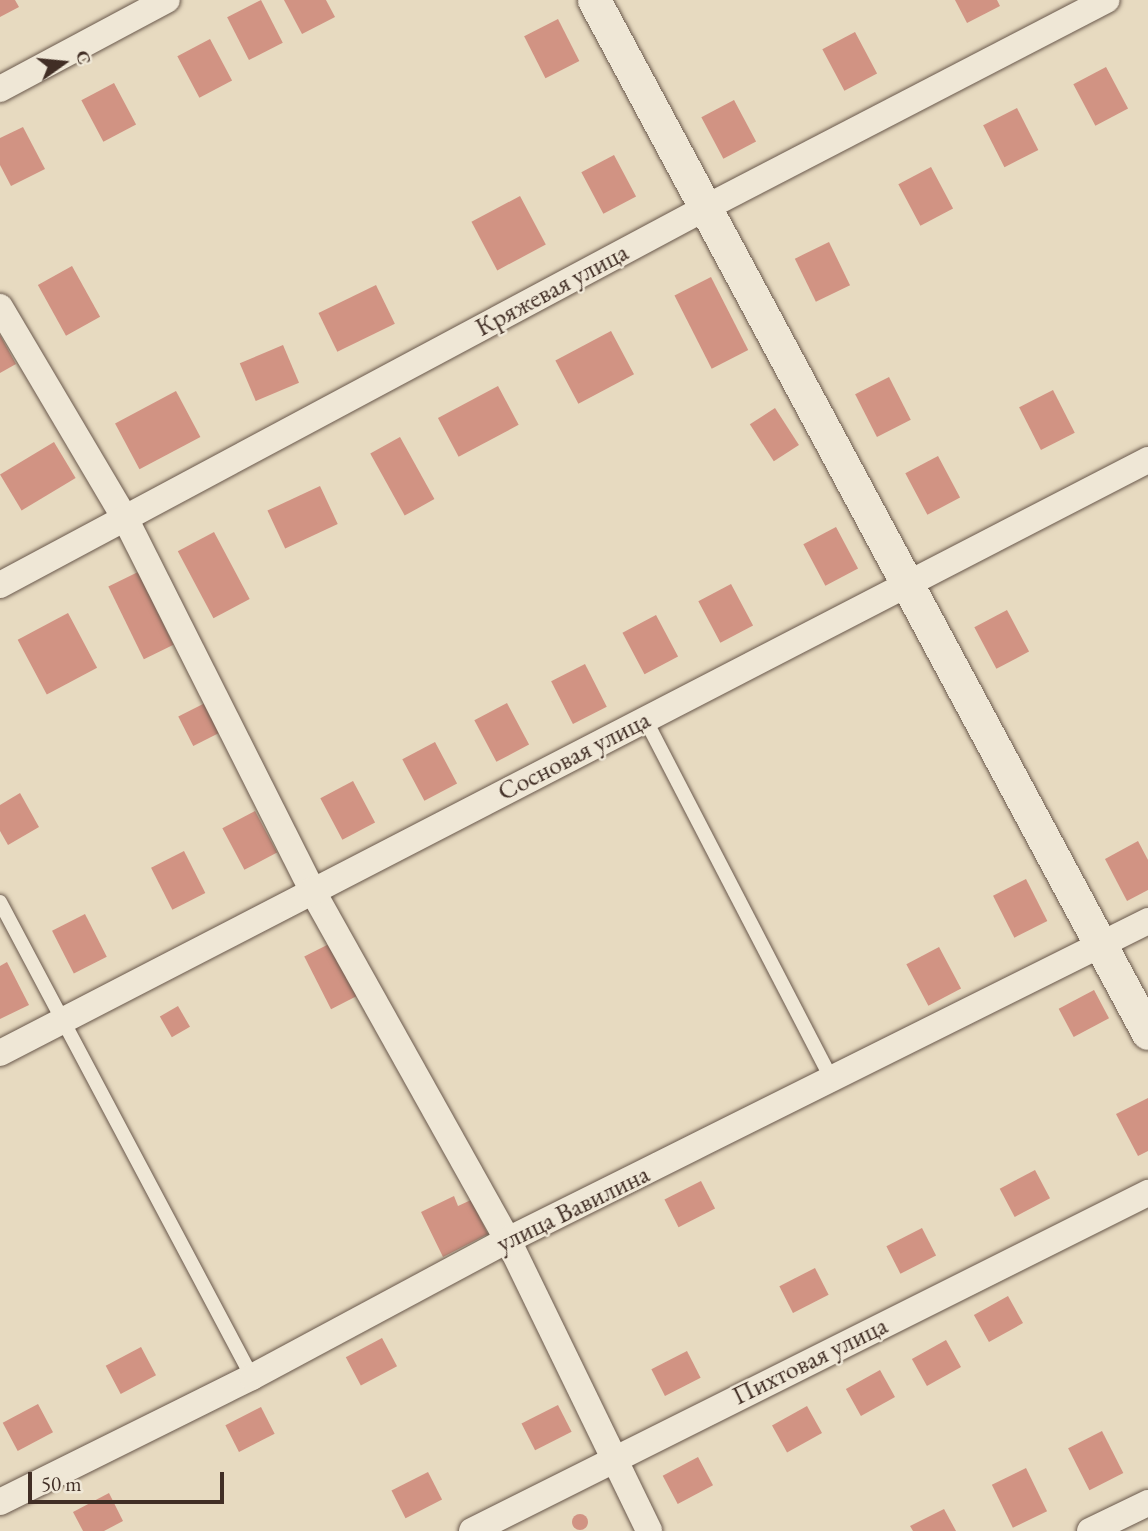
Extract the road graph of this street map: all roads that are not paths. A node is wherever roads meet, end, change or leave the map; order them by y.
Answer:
1 (167, 0) edge
2 (594, 0) edge
3 (1107, 0) edge
4 (0, 89) edge
5 (707, 207) junction
6 (0, 307) edge
7 (1148, 460) edge
8 (126, 520) junction
9 (0, 585) edge
10 (906, 585) junction
11 (645, 719) junction
12 (312, 890) junction
13 (0, 902) edge
14 (1148, 921) edge
15 (1100, 945) junction
16 (63, 1020) junction
17 (1148, 1033) edge
18 (0, 1053) edge
19 (833, 1081) junction
20 (1148, 1194) edge
21 (508, 1240) junction
22 (252, 1377) junction
23 (615, 1458) junction
24 (0, 1502) edge
25 (1148, 1503) edge
26 (472, 1531) edge
27 (649, 1531) edge
28 (1090, 1531) edge

1 - 4 street
2 - 5 street
3 - 5 street, Кряжевая улица
5 - 8 street, Кряжевая улица
5 - 10 street
6 - 8 street
7 - 10 street, Сосновая улица
8 - 9 street, Кряжевая улица
8 - 12 street
10 - 11 street, Сосновая улица
10 - 15 street
11 - 12 street, Сосновая улица
11 - 19 lane
12 - 16 street, Сосновая улица
12 - 21 street
13 - 16 lane
14 - 15 street, улица Вавилина
15 - 17 street
15 - 19 street, улица Вавилина
16 - 18 street, Сосновая улица
16 - 22 lane
19 - 21 street, улица Вавилина
20 - 23 street, Пихтовая улица
21 - 22 street, улица Вавилина
21 - 23 street
22 - 24 street, улица Вавилина
23 - 26 street, Пихтовая улица
23 - 27 street
25 - 28 street

